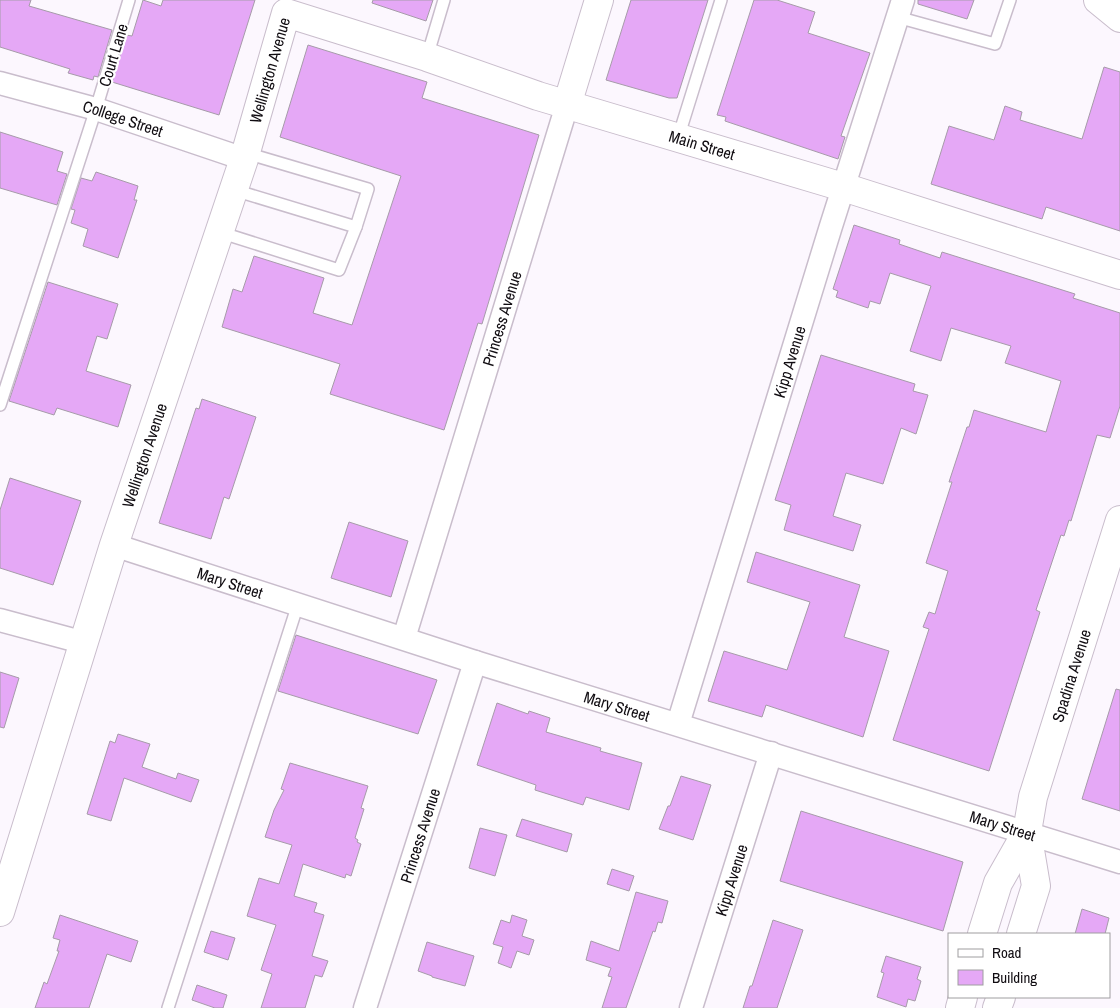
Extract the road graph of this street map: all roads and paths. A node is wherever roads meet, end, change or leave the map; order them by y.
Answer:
1 (129, 0) edge
2 (444, 0) edge
3 (600, 0) edge
4 (721, 0) edge
5 (1010, 0) edge
6 (1098, 0) edge
7 (288, 6) edge
8 (900, 9) edge
9 (1120, 18) edge
10 (427, 57) junction
11 (0, 83) edge
12 (567, 104) junction
13 (96, 109) junction
14 (678, 138) junction
15 (245, 156) junction
16 (843, 187) junction
17 (234, 190) junction
18 (356, 226) junction
19 (220, 232) junction
20 (1120, 275) edge
21 (0, 404) edge
22 (1120, 520) edge
23 (114, 546) junction
24 (298, 604) junction
25 (0, 620) edge
26 (404, 638) junction
27 (85, 643) junction
28 (475, 662) junction
29 (678, 724) junction
30 (771, 753) junction
31 (1027, 832) junction
32 (1120, 862) edge
33 (0, 912) edge
34 (982, 933) edge
35 (1020, 933) edge
36 (168, 1008) edge
37 (365, 1008) edge
38 (691, 1008) edge

1 - 13 lane, Court Lane
2 - 10 lane
3 - 12 street, Princess Avenue
4 - 14 lane
5 - 8 lane
6 - 9 street
7 - 10 street, Main Street
7 - 15 street, Wellington Avenue
8 - 16 street, Kipp Avenue
10 - 12 street, Main Street
11 - 13 street, College Street
12 - 14 street, Main Street
12 - 26 street, Princess Avenue
13 - 15 street, College Street
13 - 21 lane, Court Lane
14 - 16 street, Main Street
15 - 17 street, Wellington Avenue
15 - 18 lane
16 - 20 street, Main Street
16 - 29 street, Kipp Avenue
17 - 18 lane
17 - 19 street, Wellington Avenue
18 - 19 lane
19 - 23 street, Wellington Avenue
22 - 31 street, Spadina Avenue
23 - 24 street, Mary Street
23 - 27 street, Wellington Avenue
24 - 26 street, Mary Street
24 - 36 lane
25 - 27 street
26 - 28 street, Mary Street
27 - 33 street, Wellington Avenue
28 - 29 street, Mary Street
28 - 37 street, Princess Avenue
29 - 30 street, Mary Street
30 - 31 street, Mary Street
30 - 38 street, Kipp Avenue
31 - 32 street, Mary Street
31 - 34 street, Spadina Avenue
31 - 35 street, Spadina Avenue

